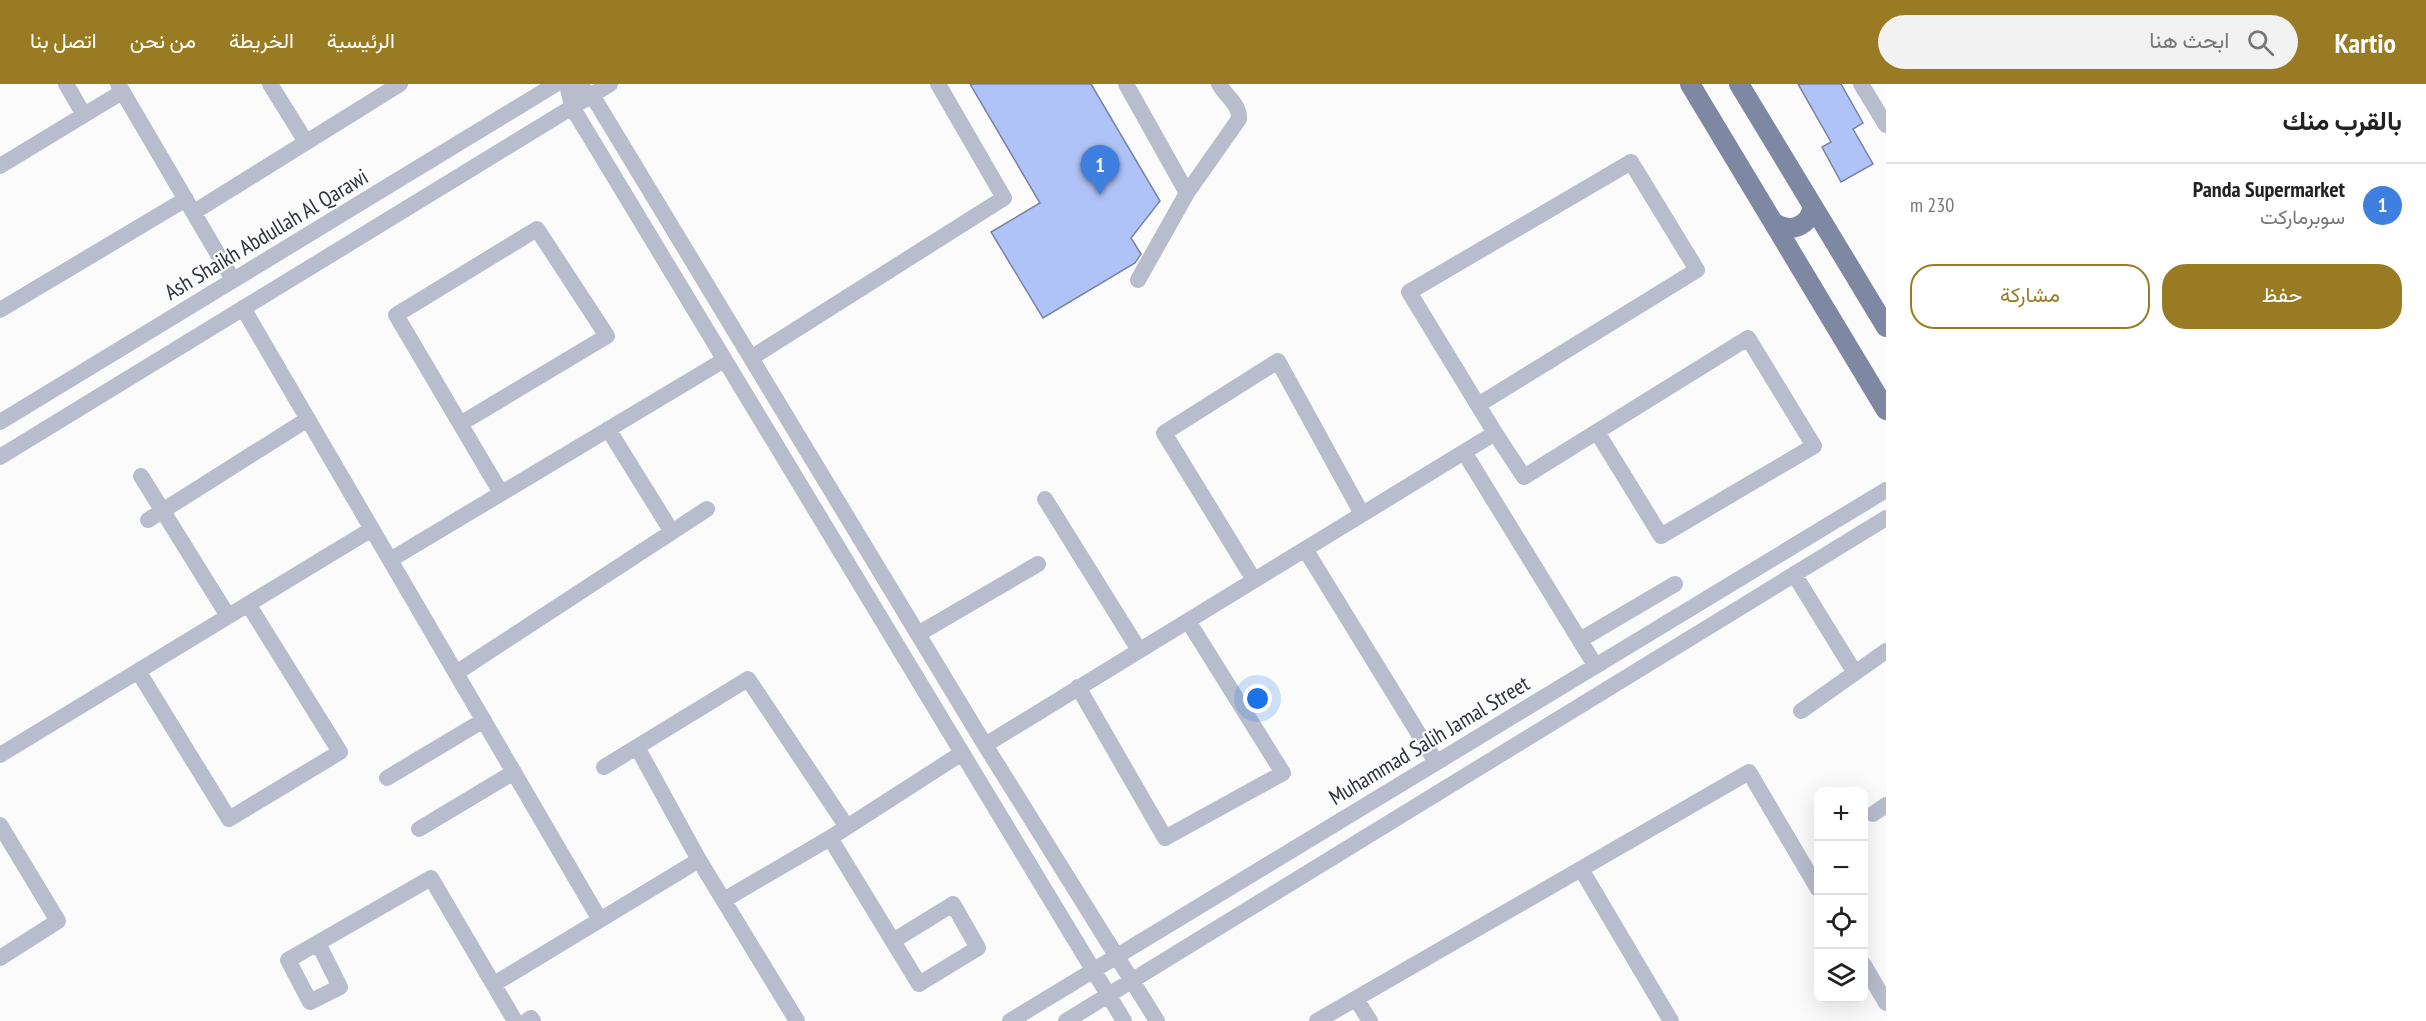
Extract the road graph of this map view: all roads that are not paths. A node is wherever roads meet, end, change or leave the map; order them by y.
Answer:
1 (66, 84) edge
2 (270, 84) edge
3 (400, 84) edge
4 (556, 84) edge
5 (567, 84) edge
6 (575, 84) edge
7 (610, 84) edge
8 (938, 84) edge
9 (1126, 84) edge
10 (1219, 84) edge
11 (1690, 84) edge
12 (1739, 84) edge
13 (1861, 84) edge
14 (120, 88) edge
15 (592, 95) junction
16 (572, 107) junction
17 (84, 115) junction
18 (1886, 125) edge
19 (306, 142) junction
20 (0, 166) edge
21 (1187, 193) junction
22 (190, 206) junction
23 (1813, 206) junction
24 (1773, 222) junction
25 (233, 280) junction
26 (1138, 280) dead end
27 (243, 308) junction
28 (0, 310) edge
29 (1886, 327) edge
30 (751, 358) junction
31 (724, 360) junction
32 (1478, 405) junction
33 (1886, 410) edge
34 (308, 419) junction
35 (0, 422) edge
36 (460, 424) junction
37 (608, 429) junction
38 (1597, 432) junction
39 (1495, 433) junction
40 (1464, 452) junction
41 (0, 457) edge
42 (141, 476) dead end
43 (1886, 490) edge
44 (501, 494) junction
45 (1045, 499) dead end
46 (707, 509) dead end
47 (162, 510) junction
48 (1362, 514) junction
49 (1886, 518) edge
50 (148, 520) dead end
51 (372, 529) junction
52 (672, 532) junction
53 (1305, 549) junction
54 (390, 560) junction
55 (1038, 564) dead end
56 (1794, 574) junction
57 (1254, 580) junction
58 (1675, 584) dead end
59 (248, 604) junction
60 (228, 616) junction
61 (1188, 621) junction
62 (918, 634) junction
63 (1580, 640) junction
64 (1139, 650) junction
65 (1886, 651) edge
66 (1595, 665) junction
67 (138, 671) junction
68 (456, 673) junction
69 (1855, 673) junction
70 (1078, 687) junction
71 (1801, 711) dead end
72 (484, 720) junction
73 (985, 744) junction
74 (637, 747) junction
75 (962, 753) junction
76 (0, 754) edge
77 (1436, 762) junction
78 (604, 767) dead end
79 (514, 772) junction
80 (387, 778) dead end
81 (0, 825) edge
82 (847, 827) junction
83 (419, 829) dead end
84 (830, 838) junction
85 (699, 860) junction
86 (1581, 869) junction
87 (1814, 882) edge
88 (724, 900) junction
89 (600, 920) junction
90 (893, 940) junction
91 (318, 943) dead end
92 (1116, 956) junction
93 (0, 958) edge
94 (1093, 970) junction
95 (1868, 973) edge
96 (1132, 981) junction
97 (494, 984) junction
98 (1108, 995) junction
99 (1356, 999) junction
100 (1886, 1003) edge
101 (515, 1021) edge
102 (526, 1021) edge
103 (532, 1021) edge
104 (797, 1021) edge
105 (1010, 1021) edge
106 (1066, 1021) edge
107 (1124, 1021) edge
108 (1158, 1021) edge
109 (1317, 1021) edge
110 (1370, 1021) edge
111 (1671, 1021) edge

1 - 17 street
2 - 19 street
3 - 19 street
4 - 25 street, Ash Shaikh Abdullah Al Qarawi
5 - 16 street
6 - 15 street
7 - 15 street
8 - 30 street
9 - 21 street
10 - 21 street
11 - 24 main road
12 - 23 main road
13 - 18 street
14 - 17 street
14 - 22 street
15 - 16 street
15 - 30 street
16 - 27 street
16 - 31 street
17 - 20 street
19 - 22 street
21 - 26 street
22 - 25 street
22 - 28 street
23 - 24 main road
23 - 29 main road
24 - 33 main road
25 - 35 street, Ash Shaikh Abdullah Al Qarawi
27 - 34 street
27 - 41 street
30 - 62 street
31 - 37 street
31 - 75 street
32 - 32 street
32 - 39 street
34 - 47 street
34 - 51 street
36 - 36 street
36 - 44 street
37 - 44 street
37 - 52 street
38 - 38 street
38 - 39 street
39 - 40 street
40 - 48 street
40 - 63 street
42 - 47 street
43 - 66 street, Muhammad Salih Jamal Street
44 - 54 street
45 - 64 street
46 - 52 street
47 - 50 street
47 - 60 street
48 - 53 street
48 - 57 street
49 - 56 street
51 - 54 street
51 - 59 street
52 - 68 street
53 - 57 street
53 - 77 street
54 - 68 street
55 - 62 street
56 - 69 street
56 - 96 street
57 - 61 street
58 - 63 street
59 - 60 street
59 - 67 street
60 - 67 street
61 - 64 street
61 - 70 street
62 - 73 street
63 - 66 street
64 - 70 street
65 - 69 street
66 - 77 street, Muhammad Salih Jamal Street
67 - 76 street
68 - 72 street
69 - 71 street
70 - 73 street
72 - 79 street
72 - 80 street
73 - 92 street
74 - 78 street
74 - 82 street
74 - 85 street
75 - 82 street
75 - 94 street
77 - 92 street, Muhammad Salih Jamal Street
79 - 83 street
79 - 89 street
81 - 93 street
82 - 84 street
84 - 88 street
84 - 90 street
85 - 88 street
85 - 89 street
86 - 87 street
86 - 99 street
86 - 111 street
88 - 104 street
89 - 97 street
90 - 90 street
91 - 97 street
92 - 94 street, Muhammad Salih Jamal Street
92 - 96 street
94 - 98 street
94 - 105 street, Muhammad Salih Jamal Street
95 - 100 street
96 - 98 street
96 - 108 street
97 - 101 street
98 - 106 street
98 - 107 street
99 - 109 street
99 - 110 street
102 - 103 street

